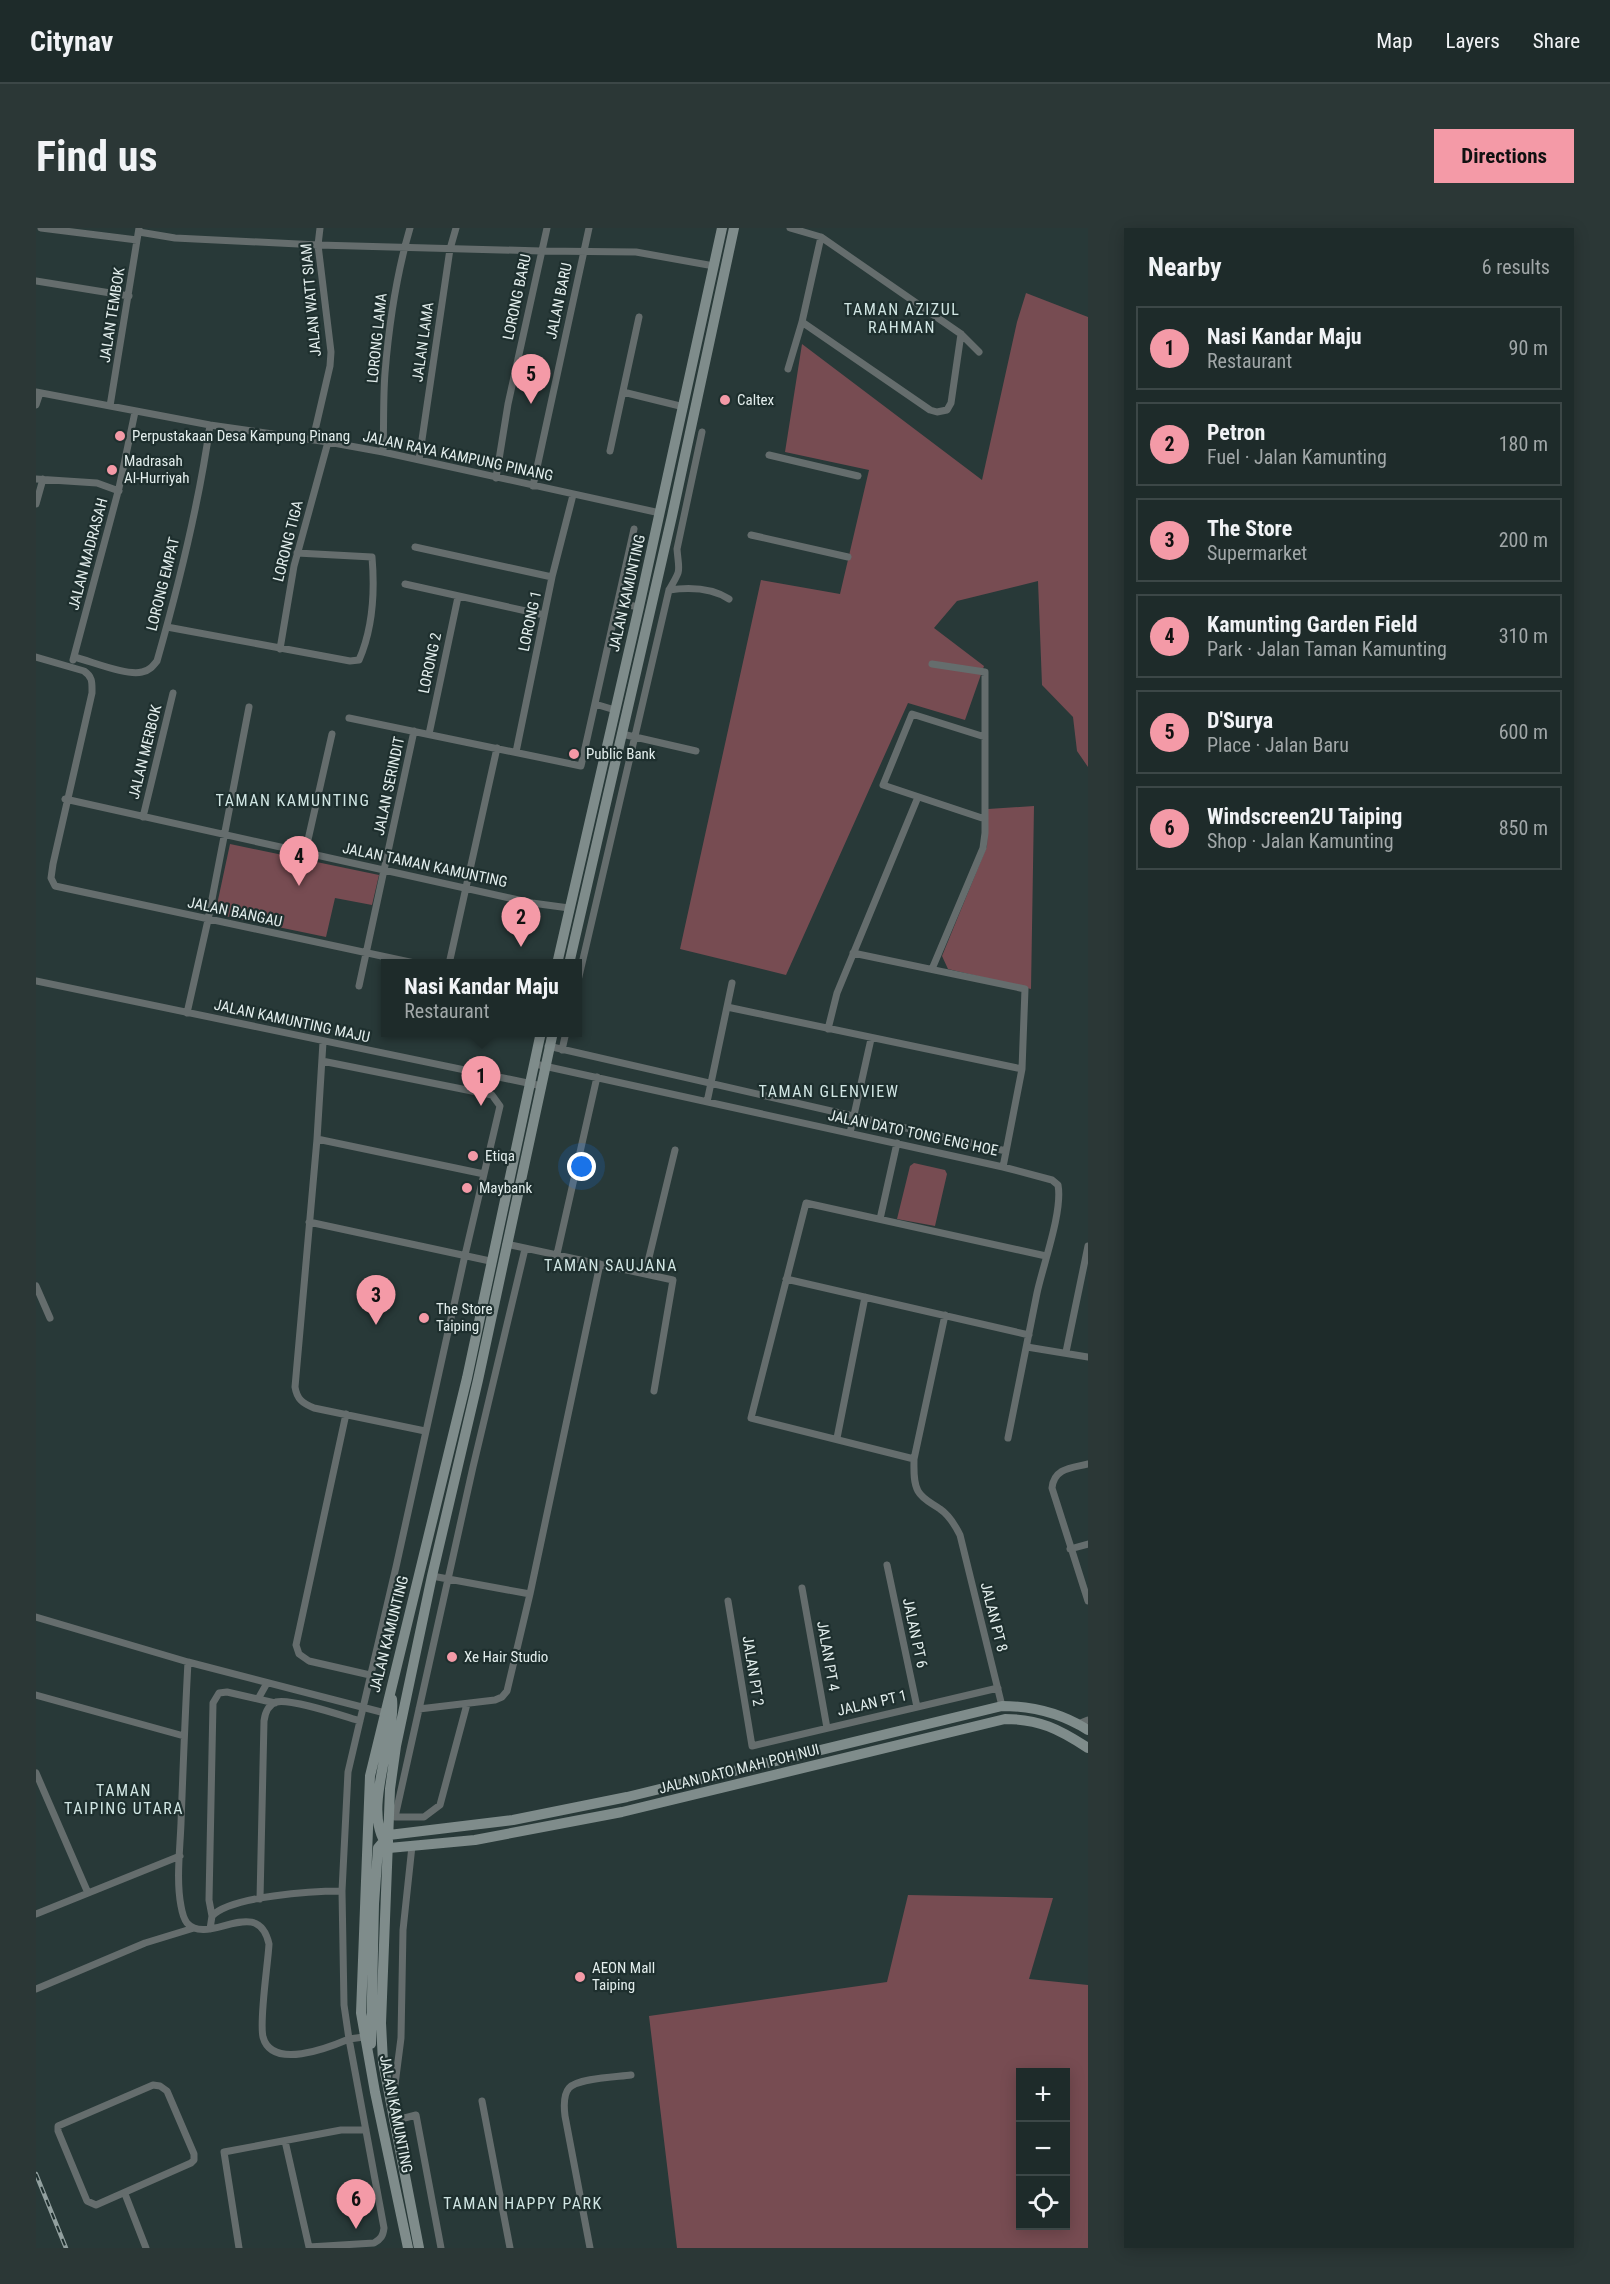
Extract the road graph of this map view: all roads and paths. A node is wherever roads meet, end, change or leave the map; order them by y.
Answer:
1 (41, 228) edge
2 (320, 228) edge
3 (410, 228) edge
4 (456, 228) edge
5 (546, 228) edge
6 (589, 228) edge
7 (722, 228) edge
8 (734, 228) edge
9 (790, 228) edge
10 (139, 230) edge
11 (821, 237) junction
12 (137, 240) junction
13 (318, 244) junction
14 (405, 247) junction
15 (450, 249) junction
16 (541, 251) junction
17 (584, 251) junction
18 (714, 266) junction
19 (36, 281) edge
20 (129, 296) junction
21 (639, 317) dead end
22 (802, 322) junction
23 (961, 334) junction
24 (979, 352) dead end
25 (788, 369) dead end
26 (623, 392) junction
27 (38, 393) edge
28 (36, 405) edge
29 (110, 406) junction
30 (684, 407) junction
31 (135, 412) junction
32 (210, 425) junction
33 (702, 432) dead end
34 (313, 440) junction
35 (328, 442) junction
36 (610, 451) dead end
37 (383, 452) junction
38 (769, 455) dead end
39 (419, 460) junction
40 (858, 476) dead end
41 (496, 478) junction
42 (40, 479) edge
43 (533, 486) junction
44 (119, 490) junction
45 (573, 495) junction
46 (36, 504) edge
47 (660, 513) junction
48 (634, 529) dead end
49 (751, 535) dead end
50 (415, 547) dead end
51 (297, 553) junction
52 (677, 554) junction
53 (663, 555) junction
54 (848, 557) dead end
55 (552, 577) junction
56 (405, 584) dead end
57 (669, 590) junction
58 (458, 597) junction
59 (729, 599) dead end
60 (618, 603) junction
61 (639, 608) junction
62 (544, 615) junction
63 (167, 627) junction
64 (280, 648) junction
65 (36, 657) edge
66 (74, 657) junction
67 (932, 664) dead end
68 (71, 666) junction
69 (173, 693) dead end
70 (595, 704) junction
71 (249, 707) dead end
72 (615, 710) junction
73 (349, 718) dead end
74 (414, 731) junction
75 (332, 734) dead end
76 (622, 734) junction
77 (429, 735) junction
78 (635, 737) junction
79 (985, 737) junction
80 (497, 748) junction
81 (696, 751) dead end
82 (516, 752) junction
83 (918, 797) junction
84 (66, 800) junction
85 (143, 817) junction
86 (985, 819) junction
87 (224, 835) junction
88 (305, 853) junction
89 (386, 870) junction
90 (466, 887) junction
91 (569, 908) junction
92 (208, 920) junction
93 (368, 953) junction
94 (853, 953) junction
95 (399, 959) edge
96 (450, 959) edge
97 (558, 959) edge
98 (570, 959) edge
99 (582, 964) edge
100 (932, 969) junction
101 (36, 981) edge
102 (732, 983) dead end
103 (359, 986) dead end
104 (727, 1007) junction
105 (187, 1013) junction
106 (828, 1029) junction
107 (543, 1037) edge
108 (550, 1037) edge
109 (565, 1037) edge
110 (871, 1039) junction
111 (322, 1042) junction
112 (544, 1046) junction
113 (562, 1050) junction
114 (322, 1061) junction
115 (540, 1065) junction
116 (1022, 1069) junction
117 (597, 1077) junction
118 (711, 1084) junction
119 (537, 1085) junction
120 (707, 1102) junction
121 (855, 1116) junction
122 (850, 1133) junction
123 (317, 1138) junction
124 (897, 1143) junction
125 (675, 1150) dead end
126 (1006, 1151) junction
127 (1003, 1167) junction
128 (484, 1174) junction
129 (880, 1219) junction
130 (309, 1222) junction
131 (506, 1244) junction
132 (1088, 1246) edge
133 (525, 1249) junction
134 (557, 1254) junction
135 (465, 1255) junction
136 (1046, 1256) junction
137 (490, 1262) junction
138 (600, 1264) junction
139 (645, 1274) junction
140 (786, 1279) junction
141 (36, 1286) edge
142 (865, 1297) junction
143 (945, 1315) junction
144 (50, 1318) dead end
145 (1029, 1335) junction
146 (1027, 1347) junction
147 (1066, 1352) junction
148 (1088, 1357) edge
149 (654, 1391) dead end
150 (346, 1414) junction
151 (426, 1431) junction
152 (837, 1438) junction
153 (1008, 1438) dead end
154 (914, 1458) junction
155 (1088, 1464) edge
156 (1088, 1544) edge
157 (1070, 1549) junction
158 (887, 1565) dead end
159 (432, 1576) junction
160 (448, 1580) junction
161 (802, 1588) dead end
162 (530, 1594) junction
163 (728, 1601) dead end
164 (1088, 1601) edge
165 (36, 1617) edge
166 (188, 1662) junction
167 (370, 1675) junction
168 (267, 1683) junction
169 (998, 1688) junction
170 (391, 1692) junction
171 (36, 1695) edge
172 (258, 1699) junction
173 (275, 1703) junction
174 (467, 1704) junction
175 (1002, 1706) junction
176 (1014, 1706) junction
177 (917, 1707) junction
178 (363, 1708) junction
179 (419, 1709) junction
180 (385, 1713) junction
181 (1015, 1719) junction
182 (360, 1721) junction
183 (1085, 1724) edge
184 (827, 1728) junction
185 (184, 1736) junction
186 (752, 1746) joint
187 (1088, 1748) edge
188 (36, 1773) edge
189 (387, 1841) junction
190 (412, 1846) junction
191 (180, 1856) junction
192 (342, 1891) junction
193 (88, 1893) junction
194 (260, 1899) junction
195 (36, 1914) edge
196 (212, 1916) junction
197 (194, 1928) junction
198 (210, 1929) junction
199 (36, 1989) edge
200 (364, 2037) junction
201 (349, 2039) junction
202 (370, 2063) junction
203 (631, 2075) dead end
204 (482, 2101) dead end
205 (392, 2117) junction
206 (366, 2130) junction
207 (285, 2141) junction
208 (125, 2194) junction
209 (146, 2248) edge
210 (239, 2248) edge
211 (408, 2248) edge
212 (419, 2248) edge
213 (441, 2248) edge
214 (510, 2248) edge
215 (590, 2248) edge

1 - 12 street
2 - 13 street, JALAN WATT SIAM
3 - 14 street, LORONG LAMA
4 - 15 street, JALAN LAMA
5 - 16 street, LORONG BARU
6 - 17 street, JALAN BARU
7 - 18 main road, JALAN KAMUNTING
8 - 53 main road, JALAN KAMUNTING
9 - 11 street
10 - 12 street, JALAN TEMBOK
10 - 13 street
11 - 22 street
11 - 23 street
12 - 20 street, JALAN TEMBOK
13 - 14 street
13 - 34 street, JALAN WATT SIAM
14 - 15 street
14 - 37 street, LORONG LAMA
15 - 16 street
15 - 39 street, JALAN LAMA
16 - 17 street
16 - 41 street, LORONG BARU
17 - 18 street
17 - 43 street, JALAN BARU
18 - 30 main road, JALAN KAMUNTING
19 - 20 street
20 - 29 street, JALAN TEMBOK
21 - 26 street
22 - 23 street
22 - 25 street
23 - 24 street
26 - 30 street
26 - 36 street
27 - 28 street
27 - 29 street, JALAN RAYA KAMPUNG PINANG
29 - 31 street, JALAN RAYA KAMPUNG PINANG
30 - 47 main road, JALAN KAMUNTING
31 - 32 street, JALAN RAYA KAMPUNG PINANG
31 - 44 street, JALAN MADRASAH
32 - 34 street, JALAN RAYA KAMPUNG PINANG
32 - 63 street, LORONG EMPAT
33 - 52 street
34 - 35 street, JALAN RAYA KAMPUNG PINANG
35 - 37 street, JALAN RAYA KAMPUNG PINANG
35 - 51 street, LORONG TIGA
37 - 39 street, JALAN RAYA KAMPUNG PINANG
38 - 40 street
39 - 41 street, JALAN RAYA KAMPUNG PINANG
41 - 43 street, JALAN RAYA KAMPUNG PINANG
42 - 44 street
42 - 46 street
43 - 45 street, JALAN RAYA KAMPUNG PINANG
44 - 66 street, JALAN MADRASAH
45 - 47 street, JALAN RAYA KAMPUNG PINANG
45 - 55 street, LORONG 1
47 - 61 main road, JALAN KAMUNTING
48 - 60 street
49 - 54 street
50 - 55 street
51 - 64 street, LORONG TIGA
51 - 64 street
52 - 53 street
52 - 57 street
53 - 76 main road, JALAN KAMUNTING
55 - 62 street, LORONG 1
56 - 58 street
57 - 59 street
57 - 78 street
58 - 62 street
58 - 77 street, LORONG 2
60 - 61 street
60 - 70 street
61 - 72 main road, JALAN KAMUNTING
62 - 82 street, LORONG 1
63 - 64 street
63 - 66 street, LORONG EMPAT
65 - 68 street
66 - 68 street, JALAN MADRASAH
67 - 79 street
68 - 84 street
69 - 85 street, JALAN MERBOK
70 - 72 street
70 - 82 street
71 - 87 street
72 - 91 main road, JALAN KAMUNTING
73 - 74 street
74 - 77 street
74 - 89 street, JALAN SERINDIT
75 - 88 street
76 - 78 street
76 - 98 main road, JALAN KAMUNTING
77 - 80 street
78 - 81 street
78 - 99 street
79 - 83 street
79 - 86 street
80 - 82 street
80 - 90 street
83 - 86 street
83 - 94 street
84 - 85 street, JALAN TAMAN KAMUNTING
84 - 92 street, JALAN BANGAU
85 - 87 street, JALAN TAMAN KAMUNTING
86 - 100 street
87 - 88 street, JALAN TAMAN KAMUNTING
87 - 92 street
88 - 89 street, JALAN TAMAN KAMUNTING
89 - 90 street, JALAN TAMAN KAMUNTING
89 - 93 street, JALAN SERINDIT
90 - 91 street, JALAN TAMAN KAMUNTING
90 - 96 street
91 - 97 main road, JALAN KAMUNTING
92 - 93 street, JALAN BANGAU
92 - 105 street
93 - 95 street, JALAN BANGAU
93 - 103 street, JALAN SERINDIT
94 - 100 street
94 - 106 street
100 - 116 street
101 - 105 street, JALAN KAMUNTING MAJU
102 - 104 street
104 - 106 street
104 - 118 street
105 - 111 street, JALAN KAMUNTING MAJU
106 - 110 street
107 - 112 main road, JALAN KAMUNTING
108 - 112 main road, JALAN KAMUNTING
109 - 113 street
110 - 116 street
110 - 121 street
111 - 114 street
111 - 119 street, JALAN KAMUNTING MAJU
112 - 113 street
112 - 115 main road, JALAN KAMUNTING
113 - 118 street
114 - 123 street
114 - 128 street
115 - 117 street, JALAN DATO TONG ENG HOE
115 - 119 main road, JALAN KAMUNTING
116 - 126 street
117 - 120 street, JALAN DATO TONG ENG HOE
117 - 134 street
118 - 120 street
118 - 121 street
119 - 131 main road, JALAN KAMUNTING
119 - 137 main road, JALAN KAMUNTING
120 - 122 street, JALAN DATO TONG ENG HOE
121 - 122 street
121 - 126 street
122 - 124 street, JALAN DATO TONG ENG HOE
123 - 128 street
123 - 130 street
124 - 127 street, JALAN DATO TONG ENG HOE
124 - 129 street
125 - 139 street
126 - 127 street
127 - 136 street, JALAN DATO TONG ENG HOE
128 - 135 street
129 - 136 street
129 - 140 street
130 - 135 street
130 - 150 street
131 - 133 street
131 - 159 main road, JALAN KAMUNTING
132 - 147 street
133 - 134 street
133 - 160 street
134 - 138 street
135 - 137 street
135 - 151 street
136 - 145 street
137 - 170 main road, JALAN KAMUNTING
138 - 139 street
138 - 162 street
139 - 149 street
140 - 142 street
140 - 152 street
141 - 144 street
142 - 143 street
142 - 152 street
143 - 145 street
143 - 154 street
145 - 146 street
146 - 147 street
146 - 153 street
147 - 148 street
150 - 151 street
150 - 167 street
151 - 167 street
152 - 154 street
154 - 169 street, JALAN PT 8
155 - 157 street
156 - 157 street
157 - 164 street
158 - 177 street, JALAN PT 6
159 - 160 street
159 - 189 main road, JALAN KAMUNTING
160 - 162 street
160 - 179 street
161 - 184 street, JALAN PT 4
162 - 174 street
163 - 186 street, JALAN PT 2
165 - 166 street
166 - 168 street
166 - 185 street
167 - 178 street
168 - 172 street
168 - 178 street
169 - 175 street, JALAN PT 8
169 - 177 street, JALAN PT 1
170 - 180 main road, JALAN KAMUNTING
170 - 189 main road
171 - 185 street
172 - 173 street
172 - 196 street
173 - 182 street
173 - 194 street
174 - 179 street
174 - 179 street
175 - 176 main road, JALAN DATO MAH POH NUI
175 - 189 main road, JALAN DATO MAH POH NUI
176 - 181 main road
176 - 183 main road, JALAN DATO MAH POH NUI
177 - 184 street, JALAN PT 1
178 - 180 street
178 - 182 street
180 - 200 main road, JALAN KAMUNTING
181 - 187 main road, JALAN DATO MAH POH NUI
181 - 190 main road, JALAN DATO MAH POH NUI
182 - 192 street
184 - 186 street, JALAN PT 1
185 - 191 street
188 - 193 street
189 - 190 main road, JALAN DATO MAH POH NUI
189 - 202 main road
189 - 205 main road, JALAN KAMUNTING
190 - 205 street
191 - 193 street
191 - 197 street
192 - 194 street
192 - 201 street
193 - 195 street
194 - 196 street
196 - 198 street
197 - 198 street
197 - 199 street
198 - 201 street
200 - 201 street
200 - 202 main road, JALAN KAMUNTING
201 - 206 street
202 - 211 main road, JALAN KAMUNTING
203 - 215 street
204 - 214 street
205 - 212 main road, JALAN KAMUNTING
205 - 213 street
206 - 207 street
206 - 207 street
207 - 210 street
208 - 208 street
208 - 209 street

